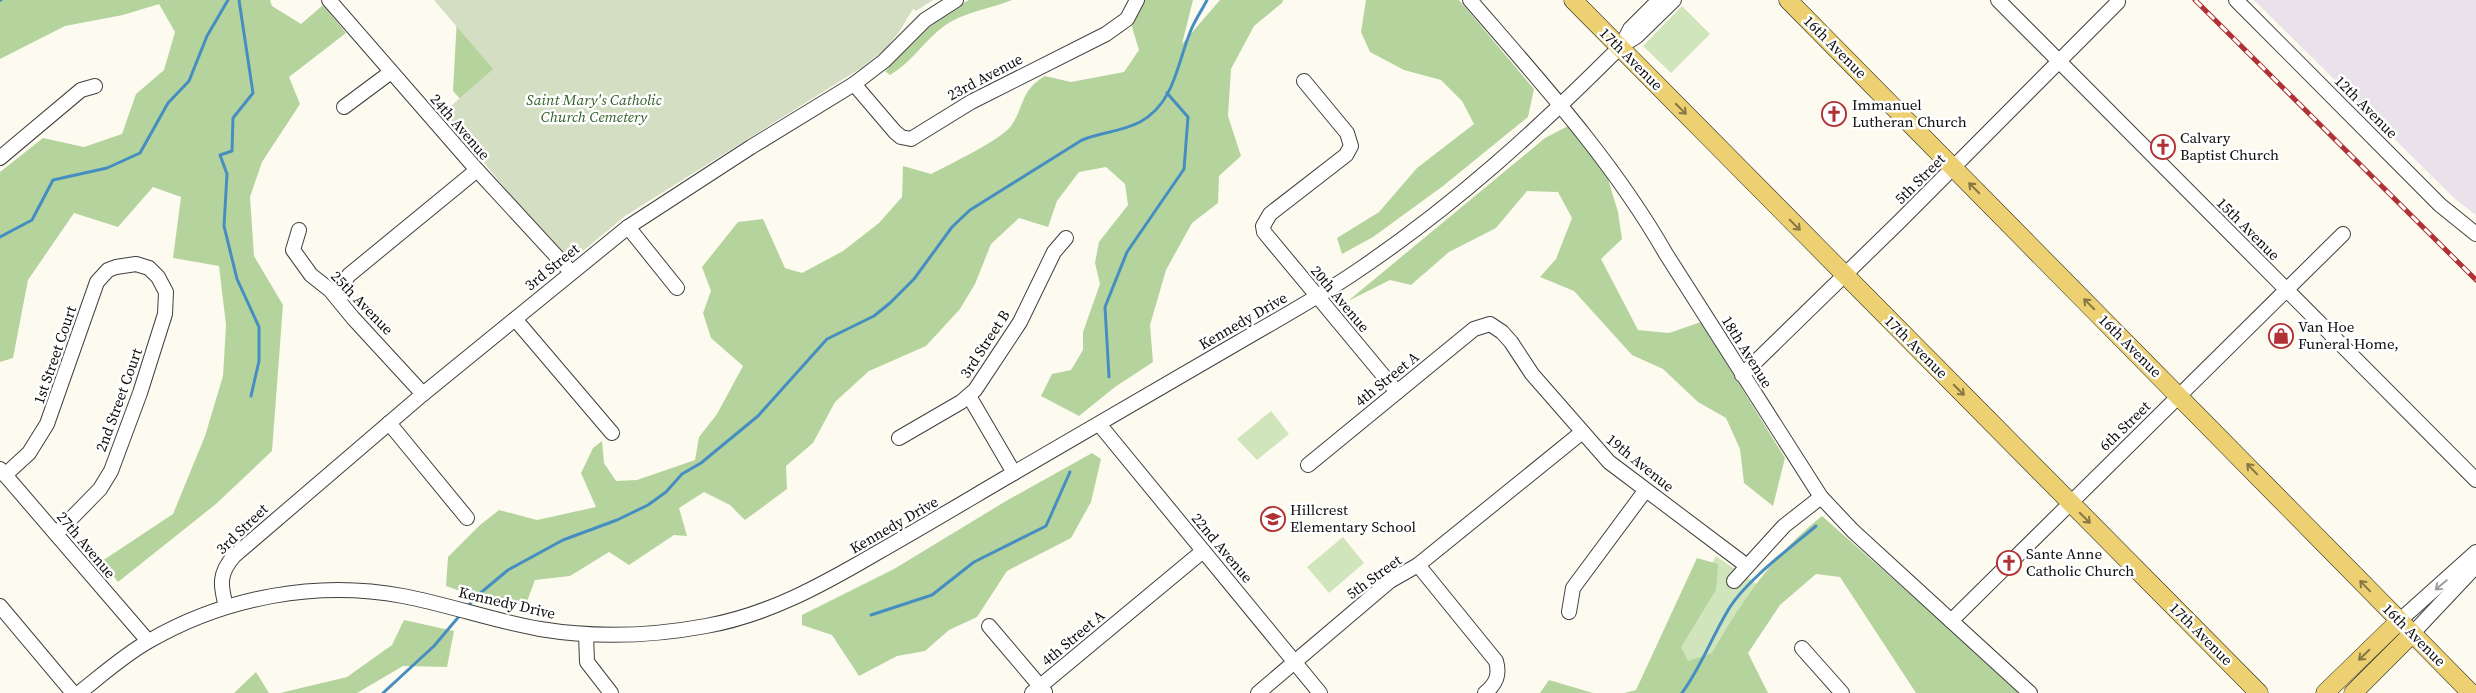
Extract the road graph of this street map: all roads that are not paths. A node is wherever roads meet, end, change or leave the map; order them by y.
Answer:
1 (329, 0) edge
2 (956, 0) edge
3 (1137, 0) edge
4 (1470, 0) edge
5 (1573, 0) edge
6 (1659, 0) edge
7 (1674, 0) edge
8 (1788, 0) edge
9 (1998, 0) edge
10 (2236, 0) edge
11 (2118, 2) dead end
12 (1620, 47) junction
13 (2059, 62) junction
14 (390, 72) junction
15 (1304, 81) dead end
16 (854, 84) junction
17 (95, 86) dead end
18 (344, 106) dead end
19 (1560, 107) junction
20 (0, 158) edge
21 (1954, 168) junction
22 (477, 170) junction
23 (628, 228) junction
24 (299, 230) dead end
25 (2342, 234) dead end
26 (2476, 234) edge
27 (1066, 238) dead end
28 (143, 265) joint
29 (571, 272) junction
30 (1844, 276) junction
31 (676, 288) dead end
32 (2286, 289) junction
33 (1316, 296) junction
34 (340, 300) junction
35 (515, 318) junction
36 (1490, 324) joint
37 (1742, 375) junction
38 (1397, 392) junction
39 (424, 394) junction
40 (969, 396) junction
41 (2180, 396) junction
42 (389, 423) junction
43 (1099, 424) junction
44 (612, 433) dead end
45 (1581, 433) junction
46 (900, 438) dead end
47 (1308, 465) dead end
48 (3, 472) edge
49 (1014, 473) junction
50 (2476, 480) edge
51 (1645, 490) junction
52 (1821, 497) junction
53 (2070, 503) junction
54 (466, 518) dead end
55 (56, 534) junction
56 (1203, 552) junction
57 (2476, 552) edge
58 (1418, 565) junction
59 (1748, 566) junction
60 (2476, 566) edge
61 (1734, 582) dead end
62 (0, 606) edge
63 (226, 606) junction
64 (1569, 612) dead end
65 (1950, 621) junction
66 (2399, 621) junction
67 (989, 626) dead end
68 (586, 634) junction
69 (2412, 634) junction
70 (148, 641) junction
71 (1802, 648) dead end
72 (1294, 662) junction
73 (1039, 691) edge
74 (72, 693) edge
75 (79, 693) edge
76 (611, 693) edge
77 (1258, 693) edge
78 (1320, 693) edge
79 (1485, 693) edge
80 (1842, 693) edge
81 (2030, 693) edge
82 (2259, 693) edge
83 (2325, 693) edge
84 (2353, 693) edge
85 (2471, 693) edge

1 - 14 street, 24th Avenue
2 - 16 street, 3rd Street
3 - 16 street, 23rd Avenue
4 - 19 street, 18th Avenue
5 - 12 main road, 17th Avenue
6 - 12 street, Kennedy Drive
7 - 12 street, Kennedy Drive
8 - 21 main road, 16th Avenue
9 - 13 street, 15th Avenue
10 - 26 street, 12th Avenue
11 - 13 street, 5th Street
12 - 19 street, Kennedy Drive
12 -> 30 main road, 17th Avenue
13 - 21 street, 5th Street
13 - 32 street, 15th Avenue
14 - 18 street
14 - 22 street, 24th Avenue
15 - 33 street, 20th Avenue
16 - 23 street, 3rd Street
17 - 20 street
19 - 33 street, Kennedy Drive
19 - 37 street, 18th Avenue
21 - 30 street, 5th Street
41 -> 21 main road, 16th Avenue
22 - 29 street, 24th Avenue
22 - 34 street
23 - 29 street, 3rd Street
23 - 31 street
24 - 34 street, 25th Avenue
25 - 32 street, 6th Street
27 - 40 street, 3rd Street B
28 - 48 street, 1st Street Court
28 - 55 street, 2nd Street Court
29 - 35 street, 3rd Street
30 - 37 street, 5th Street
30 -> 53 main road, 17th Avenue
32 - 41 street, 6th Street
32 - 50 street, 15th Avenue
33 - 38 street, 20th Avenue
33 - 43 street, Kennedy Drive
34 - 39 street, 25th Avenue
35 - 39 street, 3rd Street
35 - 44 street
36 - 38 street, 4th Street A
36 - 45 street, 19th Avenue
37 - 52 street, 18th Avenue
38 - 47 street, 4th Street A
39 - 42 street, 3rd Street
40 - 46 street, 3rd Street B
40 - 49 street
41 - 53 street, 6th Street
66 -> 41 main road, 16th Avenue
42 - 54 street
42 - 63 street, 3rd Street
43 - 49 street, Kennedy Drive
43 - 56 street, 22nd Avenue
45 - 51 street, 19th Avenue
45 - 58 street, 5th Street
48 - 55 street, 27th Avenue
49 - 68 street, Kennedy Drive
51 - 59 street, 19th Avenue
51 - 64 street
52 - 59 street
52 - 65 street, 18th Avenue
53 - 65 street, 6th Street
53 -> 82 main road, 17th Avenue
55 - 70 street, 27th Avenue
56 - 72 street, 22nd Avenue
56 - 73 street, 4th Street A
57 -> 66 street
58 - 72 street, 5th Street
58 - 79 street
59 - 61 street
60 - 69 street
62 - 74 street
63 - 68 street, Kennedy Drive
63 - 70 street, Kennedy Drive
65 - 81 street, 18th Avenue
66 - 69 main road, 16th Avenue
66 -> 83 main road
67 - 73 street
68 - 76 street
69 - 84 main road
69 - 85 main road, 16th Avenue
70 - 75 street, Kennedy Drive
71 - 80 street
72 - 77 street, 5th Street
72 - 78 street, 22nd Avenue

